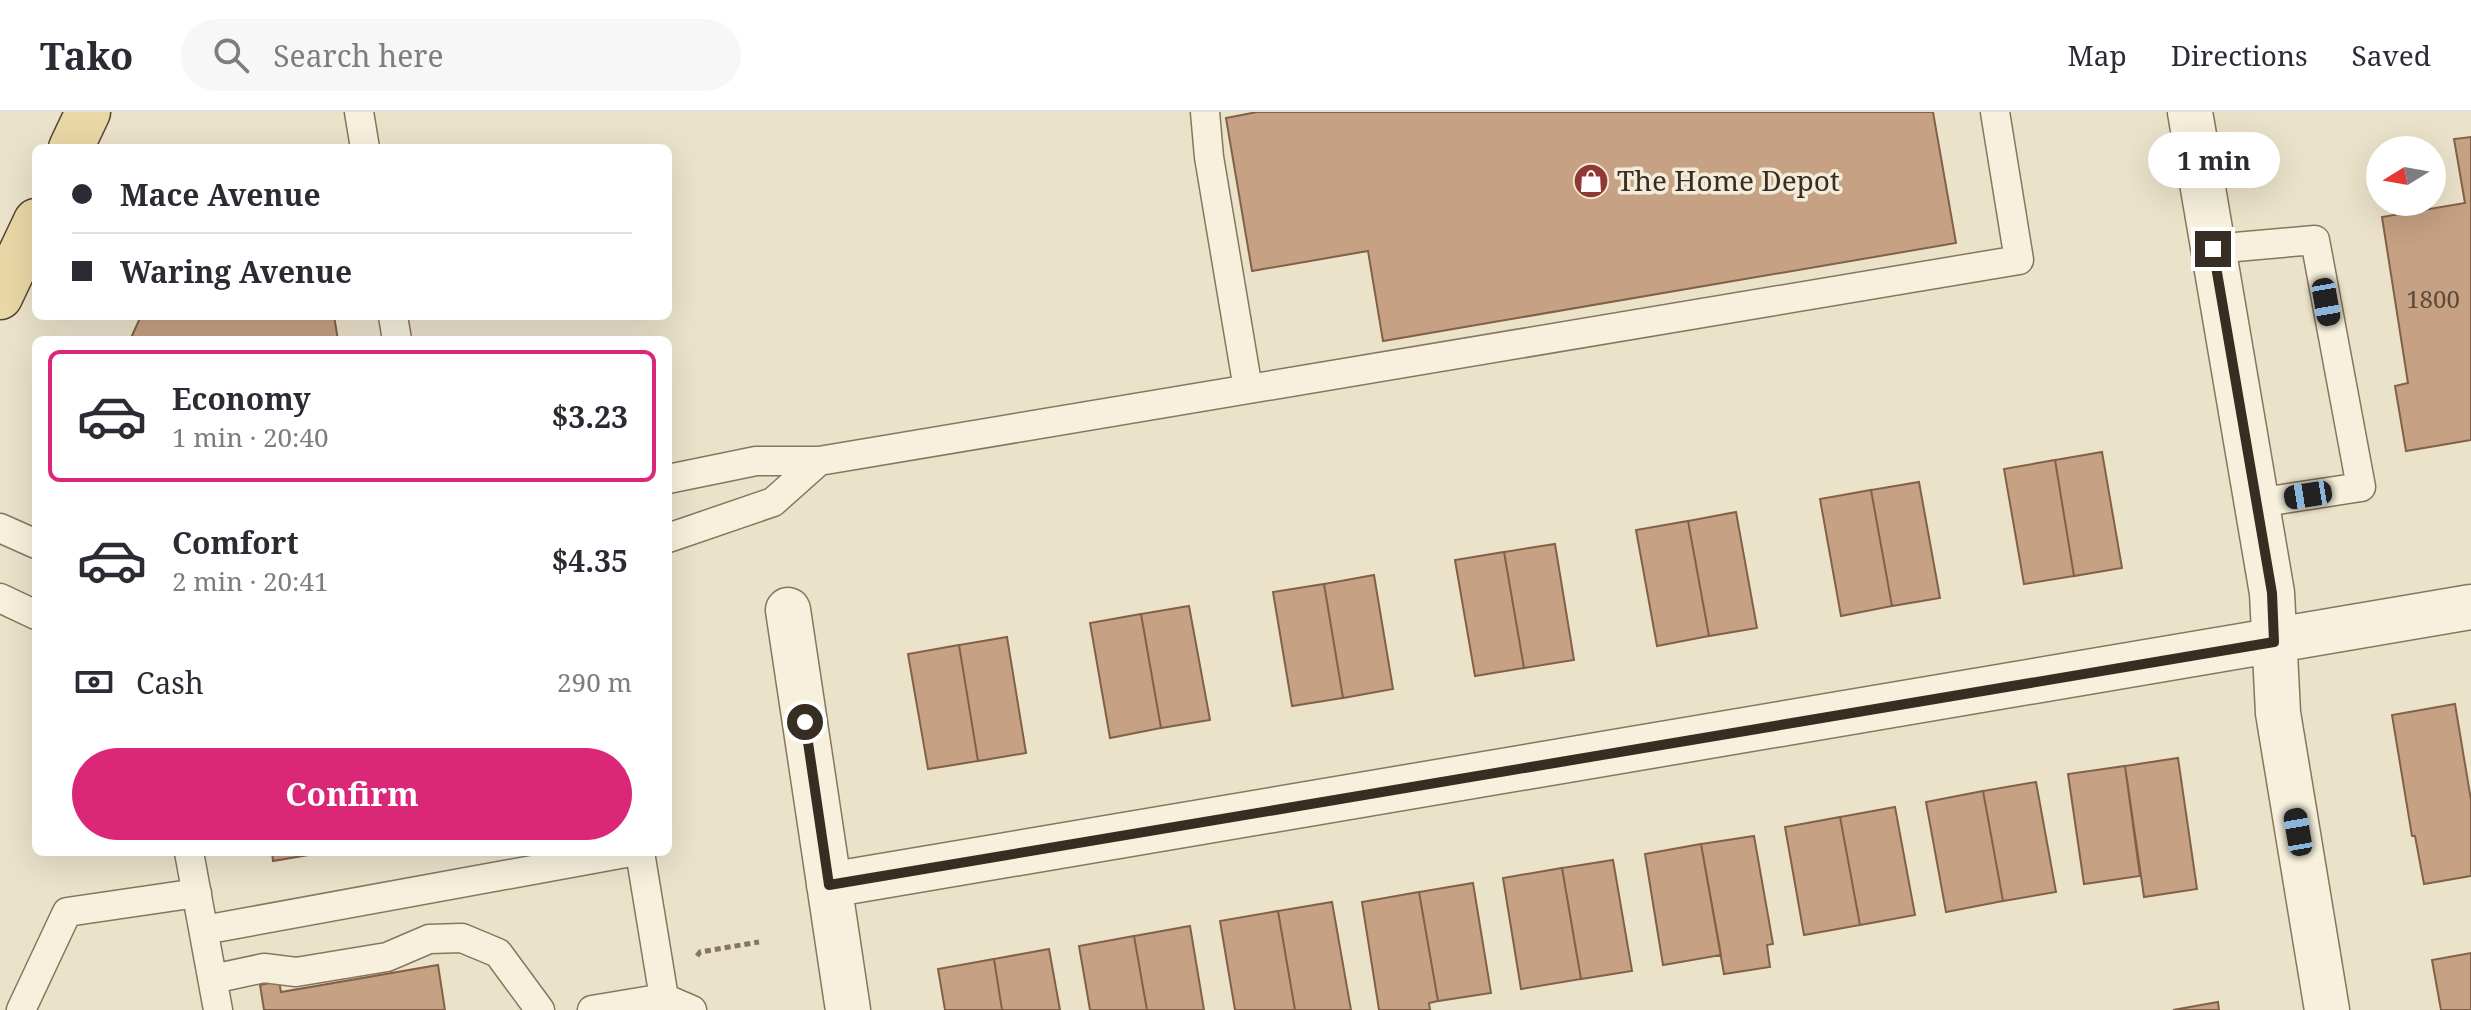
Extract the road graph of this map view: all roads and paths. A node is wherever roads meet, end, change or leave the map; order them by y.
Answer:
1 (88, 112) edge
2 (359, 112) edge
3 (1205, 112) edge
4 (1995, 112) edge
5 (2190, 112) edge
6 (73, 144) edge
7 (364, 144) edge
8 (32, 229) edge
9 (2213, 249) junction
10 (0, 297) edge
11 (1248, 389) junction
12 (819, 461) junction
13 (672, 478) edge
14 (2257, 503) junction
15 (0, 528) edge
16 (672, 537) edge
17 (32, 542) edge
18 (0, 598) edge
19 (2471, 607) edge
20 (788, 610) dead end
21 (32, 613) edge
22 (2274, 642) junction
23 (190, 856) edge
24 (609, 856) edge
25 (641, 856) edge
26 (829, 885) junction
27 (197, 893) junction
28 (204, 930) junction
29 (759, 942) dead end
30 (213, 979) junction
31 (664, 998) junction
32 (21, 1010) edge
33 (218, 1010) edge
34 (540, 1010) edge
35 (592, 1010) edge
36 (692, 1010) edge
37 (848, 1010) edge
38 (2327, 1010) edge

1 - 6 main road
2 - 7 lane
3 - 11 lane
4 - 11 lane
5 - 9 street
8 - 10 main road
9 - 14 street
9 - 14 lane
11 - 12 lane
12 - 13 lane
12 - 16 lane
14 - 22 street
15 - 17 lane
18 - 21 lane
19 - 22 street
20 - 26 street
22 - 26 street
22 - 38 street
23 - 27 lane
24 - 28 lane
25 - 31 lane
26 - 37 street
27 - 28 lane
27 - 32 lane
28 - 30 lane
29 - 31 path
30 - 33 lane
30 - 34 lane
31 - 35 lane
31 - 36 lane

